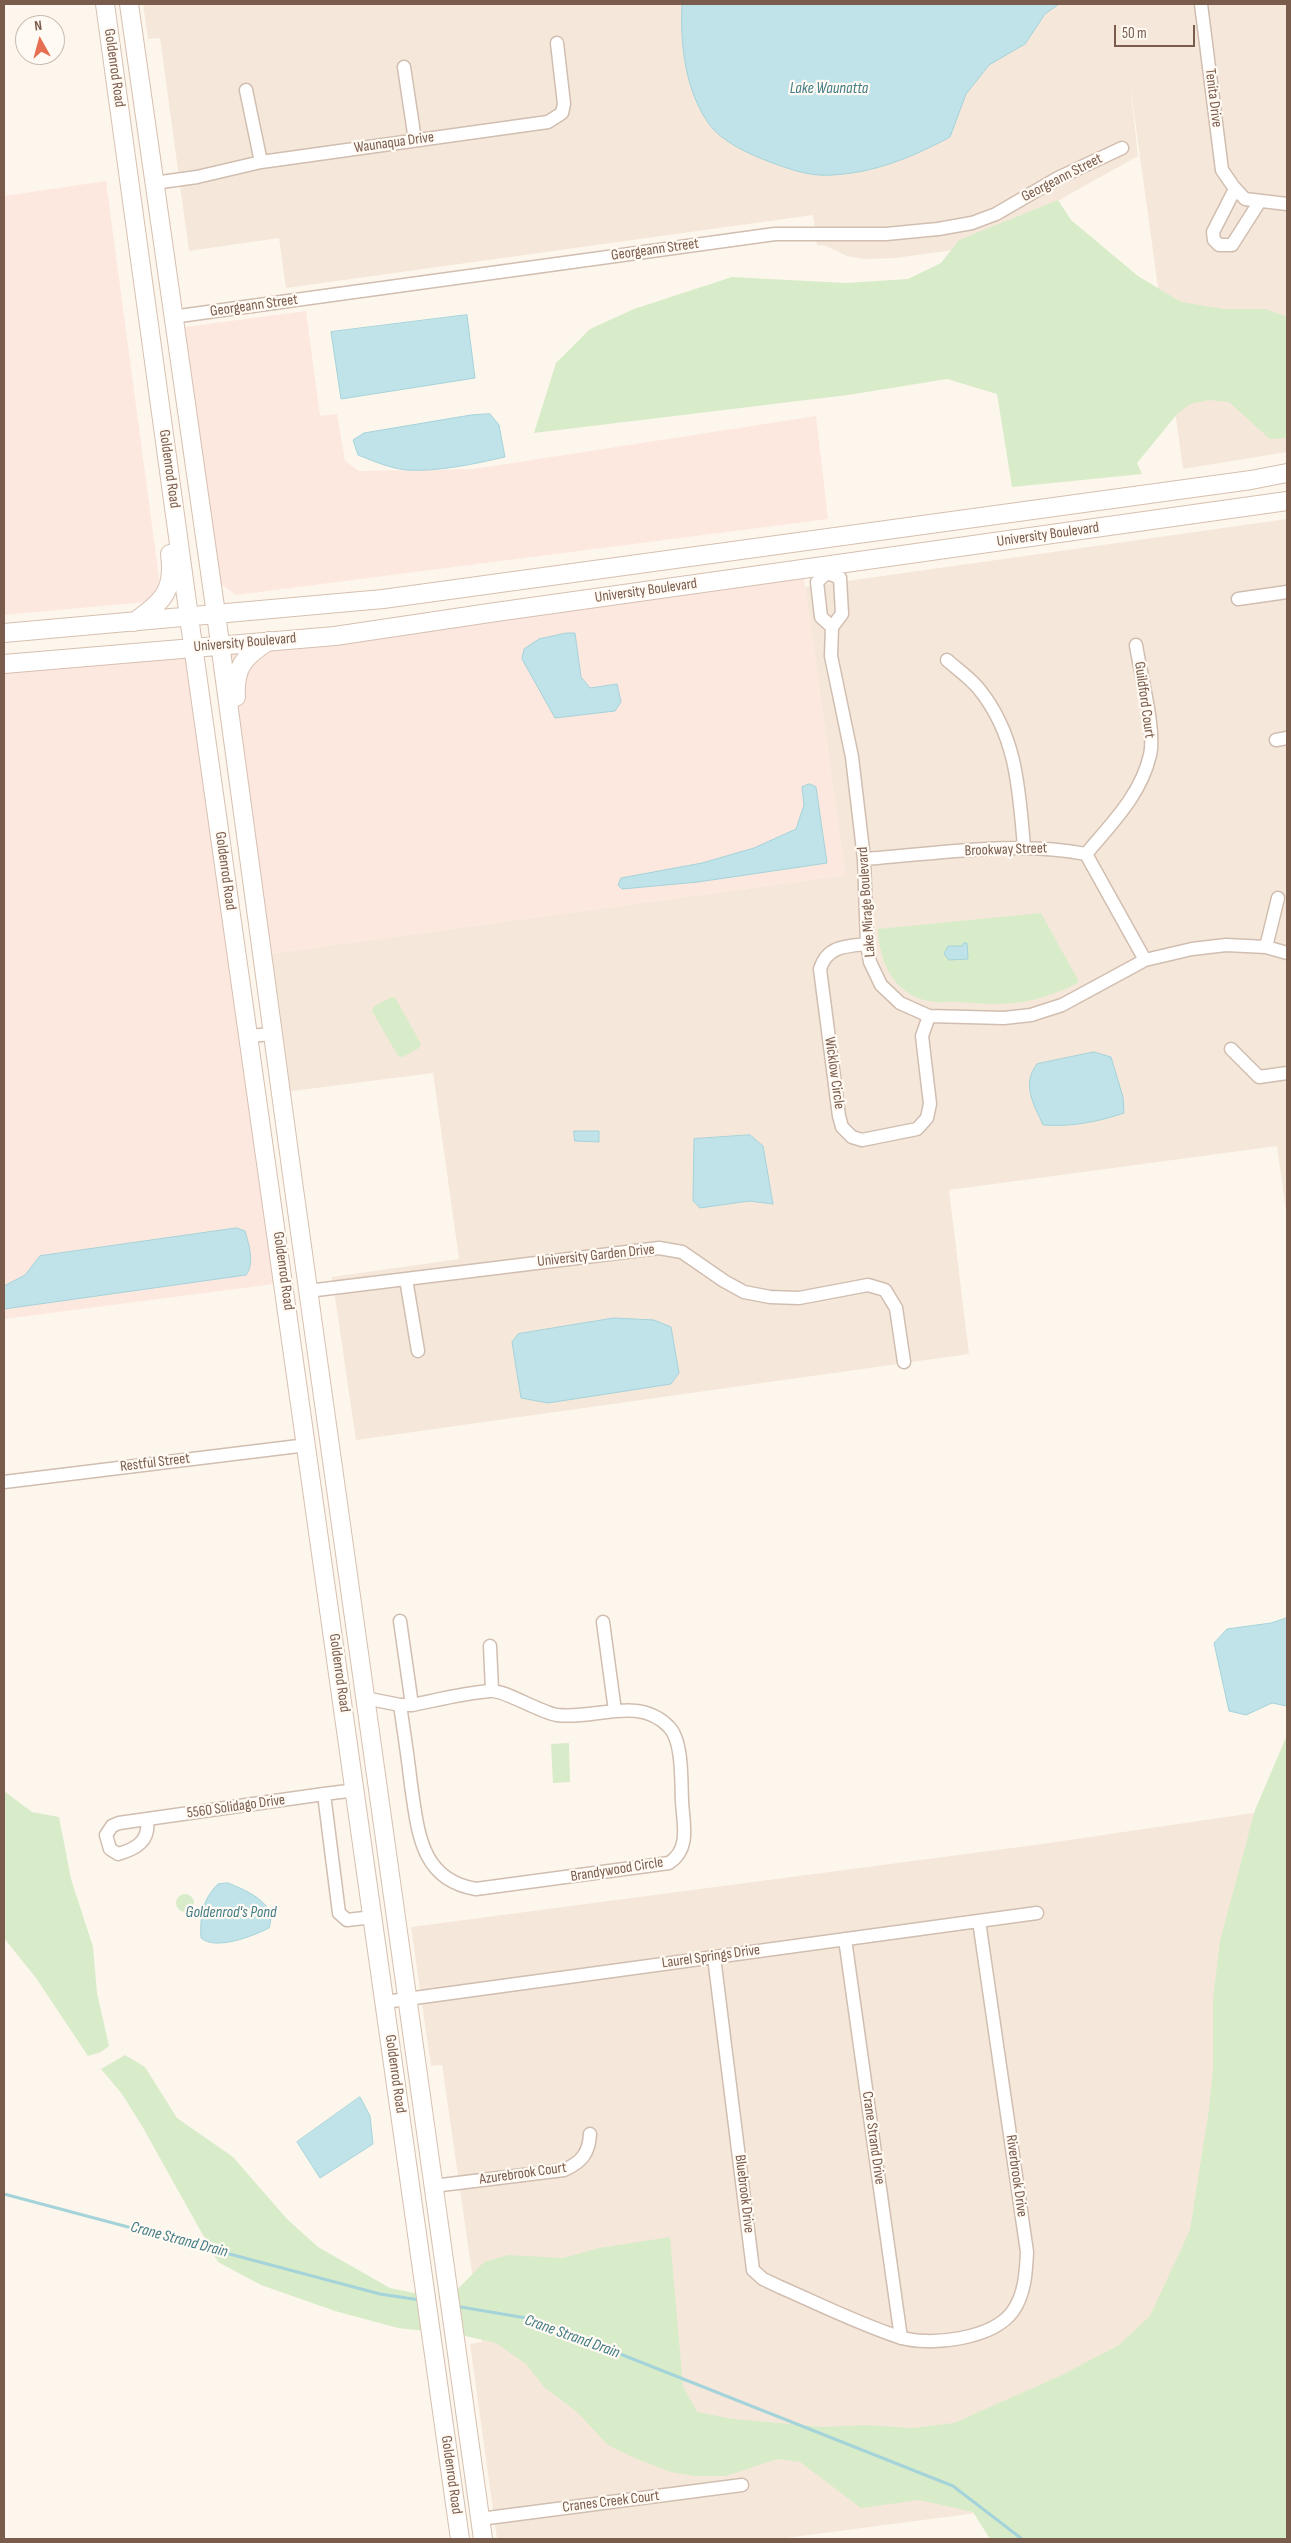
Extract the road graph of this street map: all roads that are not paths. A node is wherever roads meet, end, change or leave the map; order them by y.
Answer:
1 (105, 4) edge
2 (1201, 4) edge
3 (127, 8) edge
4 (108, 25) junction
5 (557, 43) dead end
6 (404, 67) dead end
7 (246, 90) dead end
8 (415, 140) junction
9 (1122, 148) dead end
10 (261, 162) junction
11 (154, 183) junction
12 (1235, 188) junction
13 (131, 190) junction
14 (1260, 201) junction
15 (1287, 204) edge
16 (149, 313) junction
17 (172, 317) junction
18 (160, 402) junction
19 (189, 433) junction
20 (1287, 473) edge
21 (1287, 501) edge
22 (826, 569) junction
23 (1287, 592) edge
24 (1238, 599) dead end
25 (216, 614) junction
26 (189, 617) junction
27 (134, 622) junction
28 (832, 627) junction
29 (4, 633) edge
30 (269, 641) junction
31 (220, 645) junction
32 (1136, 645) dead end
33 (194, 647) junction
34 (947, 660) dead end
35 (4, 664) edge
36 (238, 780) junction
37 (1024, 847) junction
38 (1086, 854) junction
39 (864, 859) junction
40 (1278, 898) dead end
41 (867, 944) junction
42 (1266, 947) junction
43 (1287, 953) edge
44 (1145, 960) junction
45 (929, 1016) junction
46 (272, 1034) junction
47 (249, 1036) junction
48 (1231, 1049) dead end
49 (1287, 1073) edge
50 (266, 1154) junction
51 (406, 1279) junction
52 (308, 1291) junction
53 (418, 1351) dead end
54 (904, 1362) dead end
55 (307, 1445) junction
56 (4, 1482) edge
57 (325, 1567) junction
58 (350, 1581) junction
59 (400, 1621) dead end
60 (603, 1622) dead end
61 (490, 1646) dead end
62 (492, 1690) junction
63 (365, 1698) junction
64 (406, 1705) junction
65 (615, 1711) junction
66 (356, 1790) junction
67 (324, 1794) junction
68 (147, 1820) dead end
69 (1037, 1913) dead end
70 (373, 1917) junction
71 (979, 1921) junction
72 (845, 1939) junction
73 (714, 1957) junction
74 (407, 1999) junction
75 (385, 2002) junction
76 (390, 2040) junction
77 (590, 2134) dead end
78 (433, 2186) junction
79 (433, 2268) junction
80 (441, 2322) junction
81 (901, 2338) junction
82 (742, 2485) dead end
83 (456, 2506) junction
84 (480, 2519) junction
85 (460, 2539) edge
86 (471, 2539) edge
87 (483, 2539) edge

1 - 4 main road, Goldenrod Road
2 - 12 street, Tenita Drive
3 - 11 main road, Goldenrod Road
4 - 11 main road
4 - 13 main road, Goldenrod Road
5 - 8 street, Waunaqua Drive
6 - 8 street
7 - 10 street
8 - 10 street, Waunaqua Drive
9 - 17 street, Georgeann Street
10 - 11 street, Waunaqua Drive
11 - 17 main road, Goldenrod Road
12 - 14 street, Tenita Drive
12 - 14 street
13 - 16 main road, Goldenrod Road
13 - 17 main road
14 - 15 street, Tenita Drive
16 - 18 main road, Goldenrod Road
16 - 19 main road
17 - 19 main road, Goldenrod Road
18 - 26 main road, Goldenrod Road
18 - 27 main road
19 - 25 main road, Goldenrod Road
20 - 25 main road, University Boulevard
21 - 22 main road, University Boulevard
22 - 28 street
22 - 28 street, Lake Mirage Boulevard
22 - 30 main road, University Boulevard
23 - 24 street
25 - 26 main road, University Boulevard
25 - 31 main road, Goldenrod Road
26 - 27 main road, University Boulevard
26 - 33 main road, Goldenrod Road
27 - 29 main road, University Boulevard
28 - 39 street, Lake Mirage Boulevard
30 - 31 main road, University Boulevard
30 - 36 main road
31 - 33 main road, University Boulevard
31 - 36 main road, Goldenrod Road
32 - 38 street, Guildford Court
33 - 35 main road, University Boulevard
33 - 47 main road, Goldenrod Road
34 - 37 street
36 - 46 main road, Goldenrod Road
37 - 38 street, Brookway Street
37 - 39 street, Brookway Street
38 - 44 street
39 - 41 street, Lake Mirage Boulevard
40 - 42 street
41 - 45 street, Lake Mirage Boulevard
41 - 45 street, Wicklow Circle
42 - 43 street, Lake Mirage Boulevard
42 - 44 street, Lake Mirage Boulevard
44 - 45 street, Lake Mirage Boulevard
46 - 47 street
46 - 52 main road, Goldenrod Road
47 - 50 main road, Goldenrod Road
48 - 49 street
50 - 52 main road
50 - 55 main road, Goldenrod Road
51 - 52 street, University Garden Drive
51 - 53 street
51 - 54 street, University Garden Drive
52 - 58 main road, Goldenrod Road
55 - 56 street, Restful Street
55 - 57 main road, Goldenrod Road
55 - 58 main road
57 - 63 main road
57 - 66 main road, Goldenrod Road
58 - 63 main road, Goldenrod Road
59 - 64 street, Brandywood Circle
60 - 65 street
61 - 62 street
62 - 64 street
62 - 65 street, Brandywood Circle
63 - 64 street
63 - 74 main road, Goldenrod Road
64 - 65 street, Brandywood Circle
66 - 67 street, 5560 Solidago Drive
66 - 70 main road, Goldenrod Road
67 - 68 street, 5560 Solidago Drive
67 - 70 street
69 - 71 street, Laurel Springs Drive
70 - 75 main road, Goldenrod Road
71 - 72 street, Laurel Springs Drive
71 - 81 street, Riverbrook Drive
72 - 73 street, Laurel Springs Drive
72 - 81 street, Crane Strand Drive
73 - 74 street, Laurel Springs Drive
73 - 81 street, Bluebrook Drive
74 - 75 street, Laurel Springs Drive
74 - 78 main road, Goldenrod Road
75 - 76 main road, Goldenrod Road
76 - 78 main road
76 - 79 main road, Goldenrod Road
77 - 78 street, Azurebrook Court
78 - 79 main road, Goldenrod Road
79 - 80 main road, Goldenrod Road
79 - 80 main road, Goldenrod Road
80 - 83 main road, Goldenrod Road
80 - 84 main road, Goldenrod Road
82 - 84 street, Cranes Creek Court
83 - 85 main road, Goldenrod Road
83 - 86 main road
84 - 87 main road, Goldenrod Road

